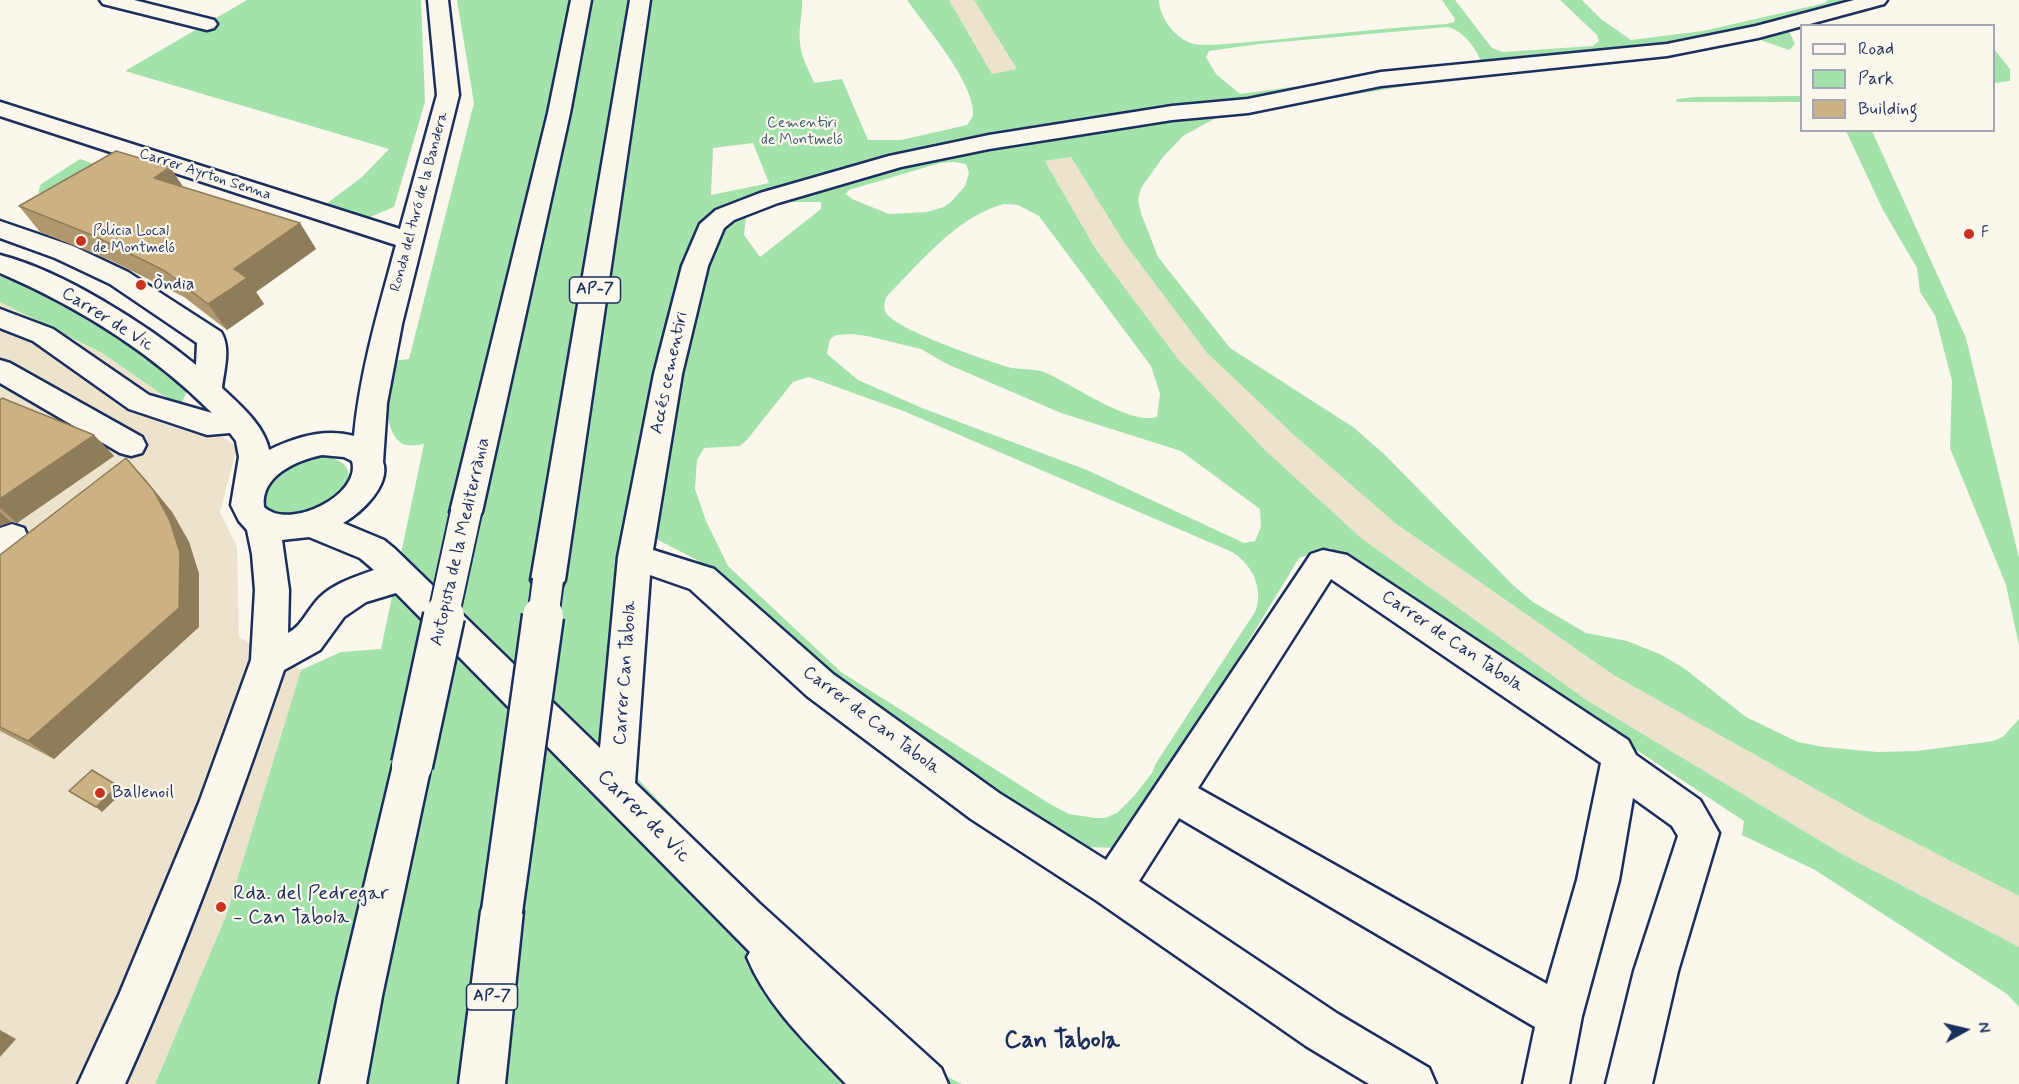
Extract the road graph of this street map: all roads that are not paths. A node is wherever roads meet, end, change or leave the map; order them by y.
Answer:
1 (110, 0) edge
2 (438, 0) edge
3 (580, 0) edge
4 (640, 0) edge
5 (1877, 0) edge
6 (207, 24) dead end
7 (0, 109) edge
8 (0, 229) edge
9 (410, 241) junction
10 (0, 263) edge
11 (0, 318) edge
12 (0, 370) edge
13 (207, 390) junction
14 (39, 392) junction
15 (372, 403) junction
16 (10, 411) edge
17 (245, 432) junction
18 (131, 445) dead end
19 (313, 446) junction
20 (365, 476) junction
21 (252, 486) junction
22 (262, 524) junction
23 (308, 525) junction
24 (372, 549) junction
25 (635, 557) junction
26 (403, 579) junction
27 (272, 590) junction
28 (269, 660) junction
29 (1619, 765) junction
30 (615, 789) junction
31 (1173, 794) junction
32 (1112, 887) junction
33 (1560, 1016) junction
34 (907, 1083) edge
35 (101, 1084) edge
36 (343, 1084) edge
37 (482, 1084) edge
38 (1413, 1084) edge
39 (1546, 1084) edge
40 (1629, 1084) edge

1 - 6 main road
2 - 9 main road, Ronda del turó de la Bandera
3 - 36 main road, Autopista de la Mediterrània, bridge
4 - 37 main road, AP-7, bridge
5 - 25 main road, Accés cementiri
7 - 9 main road, Carrer Ayrton Senna
8 - 13 main road, Carrer de Vic
9 - 15 main road, Ronda del turó de la Bandera
10 - 13 main road, Carrer de Vic
11 - 17 main road
12 - 14 main road
13 - 17 main road, Carrer de Vic
14 - 16 main road
14 - 18 main road
15 - 19 main road
15 - 20 main road, Ronda del turó de la Bandera
17 - 19 main road
17 - 21 main road
19 - 20 main road
19 - 21 main road
20 - 23 main road
20 - 24 main road
21 - 22 main road
22 - 23 main road
22 - 27 main road
23 - 24 main road, Carrer de Vic
23 - 27 main road
24 - 26 main road, Carrer de Vic
25 - 30 main road, Carrer Can Tabola
25 - 32 main road, Carrer de Can Tabola
26 - 28 main road
26 - 30 main road, Carrer de Vic
27 - 28 main road
28 - 35 main road
29 - 31 main road, Carrer de Can Tabola
29 - 33 main road
29 - 40 main road
30 - 34 main road, Carrer de Vic
31 - 32 main road, Carrer de Can Tabola
31 - 33 main road
32 - 38 main road, Carrer de Can Tabola
33 - 39 main road

